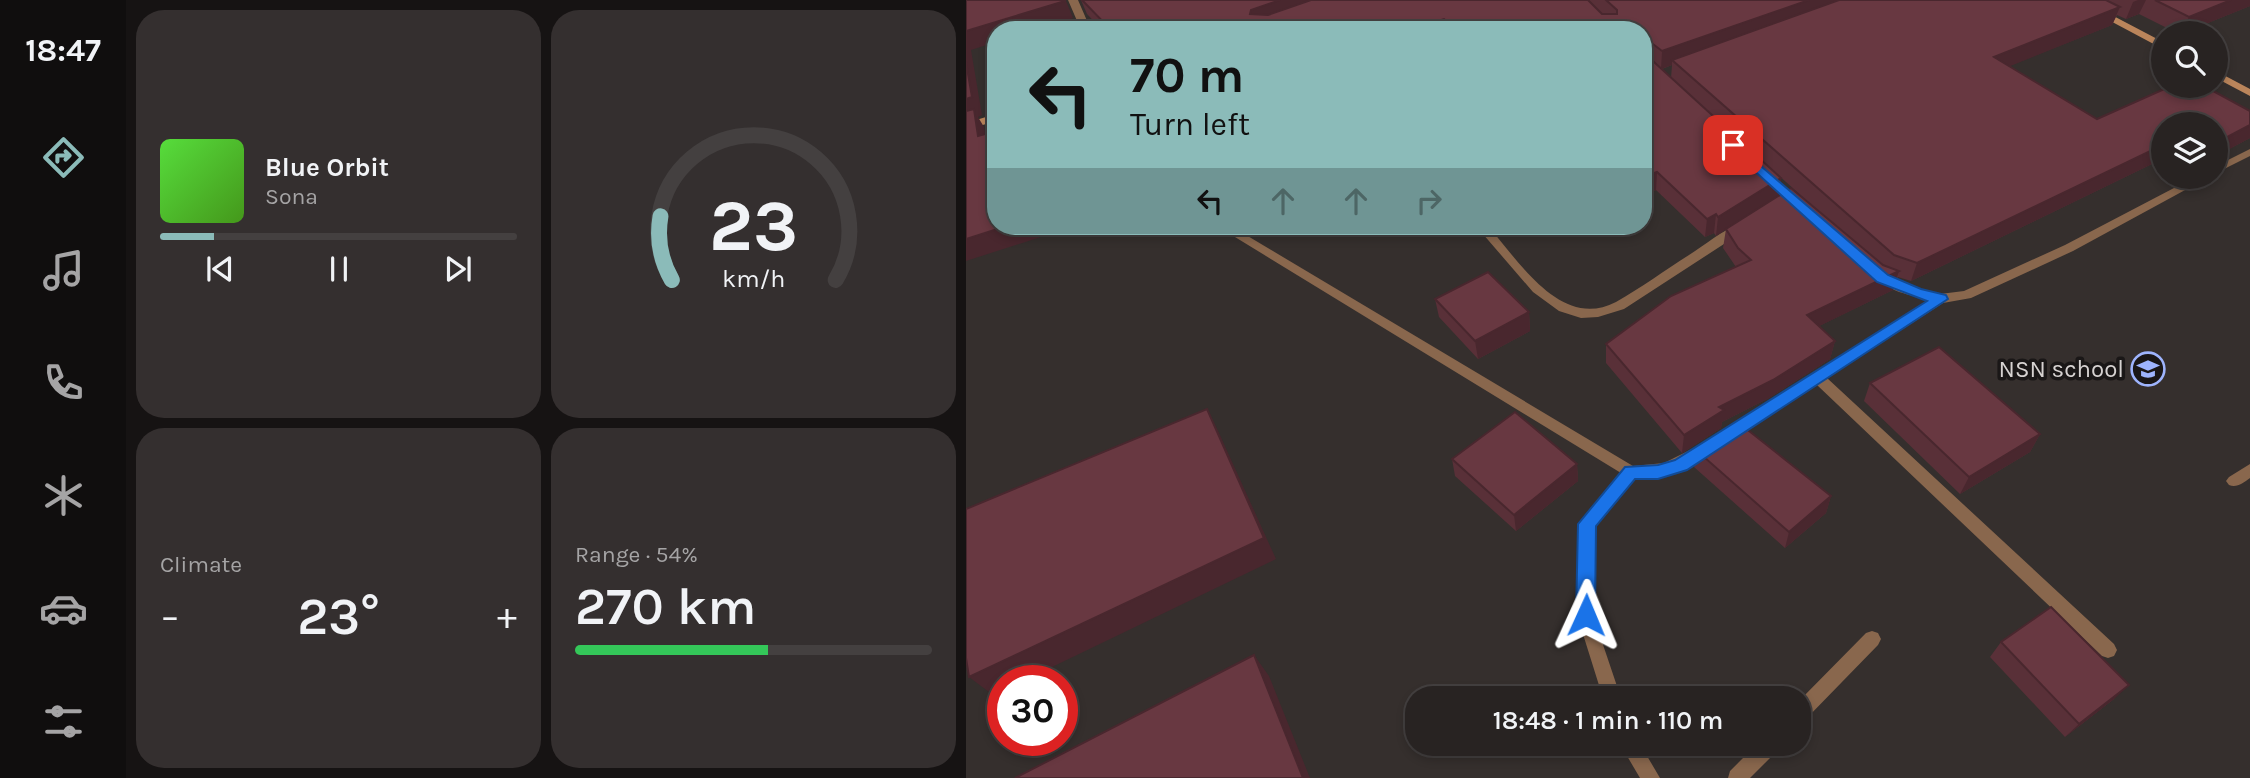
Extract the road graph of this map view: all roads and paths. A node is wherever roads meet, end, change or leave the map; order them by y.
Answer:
1 (1073, 0) edge
2 (2076, 0) edge
3 (1082, 21) edge
4 (2151, 40) edge
5 (2228, 81) edge
6 (2250, 93) edge
7 (987, 120) edge
8 (966, 127) edge
9 (2250, 152) edge
10 (2228, 164) edge
11 (2180, 189) edge
12 (1755, 219) edge
13 (1238, 235) edge
14 (1490, 235) edge
15 (1872, 270) edge
16 (1941, 299) junction
17 (1819, 379) junction
18 (2250, 470) edge
19 (1631, 472) junction
20 (2234, 481) dead end
21 (1872, 639) dead end
22 (2108, 650) dead end
23 (1608, 686) edge
24 (1811, 702) edge
25 (1637, 756) edge
26 (1758, 756) edge
27 (1651, 778) edge
28 (1737, 778) edge

1 - 3 street
2 - 4 street
5 - 6 street
7 - 8 street
9 - 10 street
11 - 16 street
12 - 14 street
13 - 19 street
15 - 16 street
16 - 17 street
17 - 19 street
17 - 22 street
18 - 20 street
19 - 23 street
21 - 24 street
25 - 27 street
26 - 28 street

